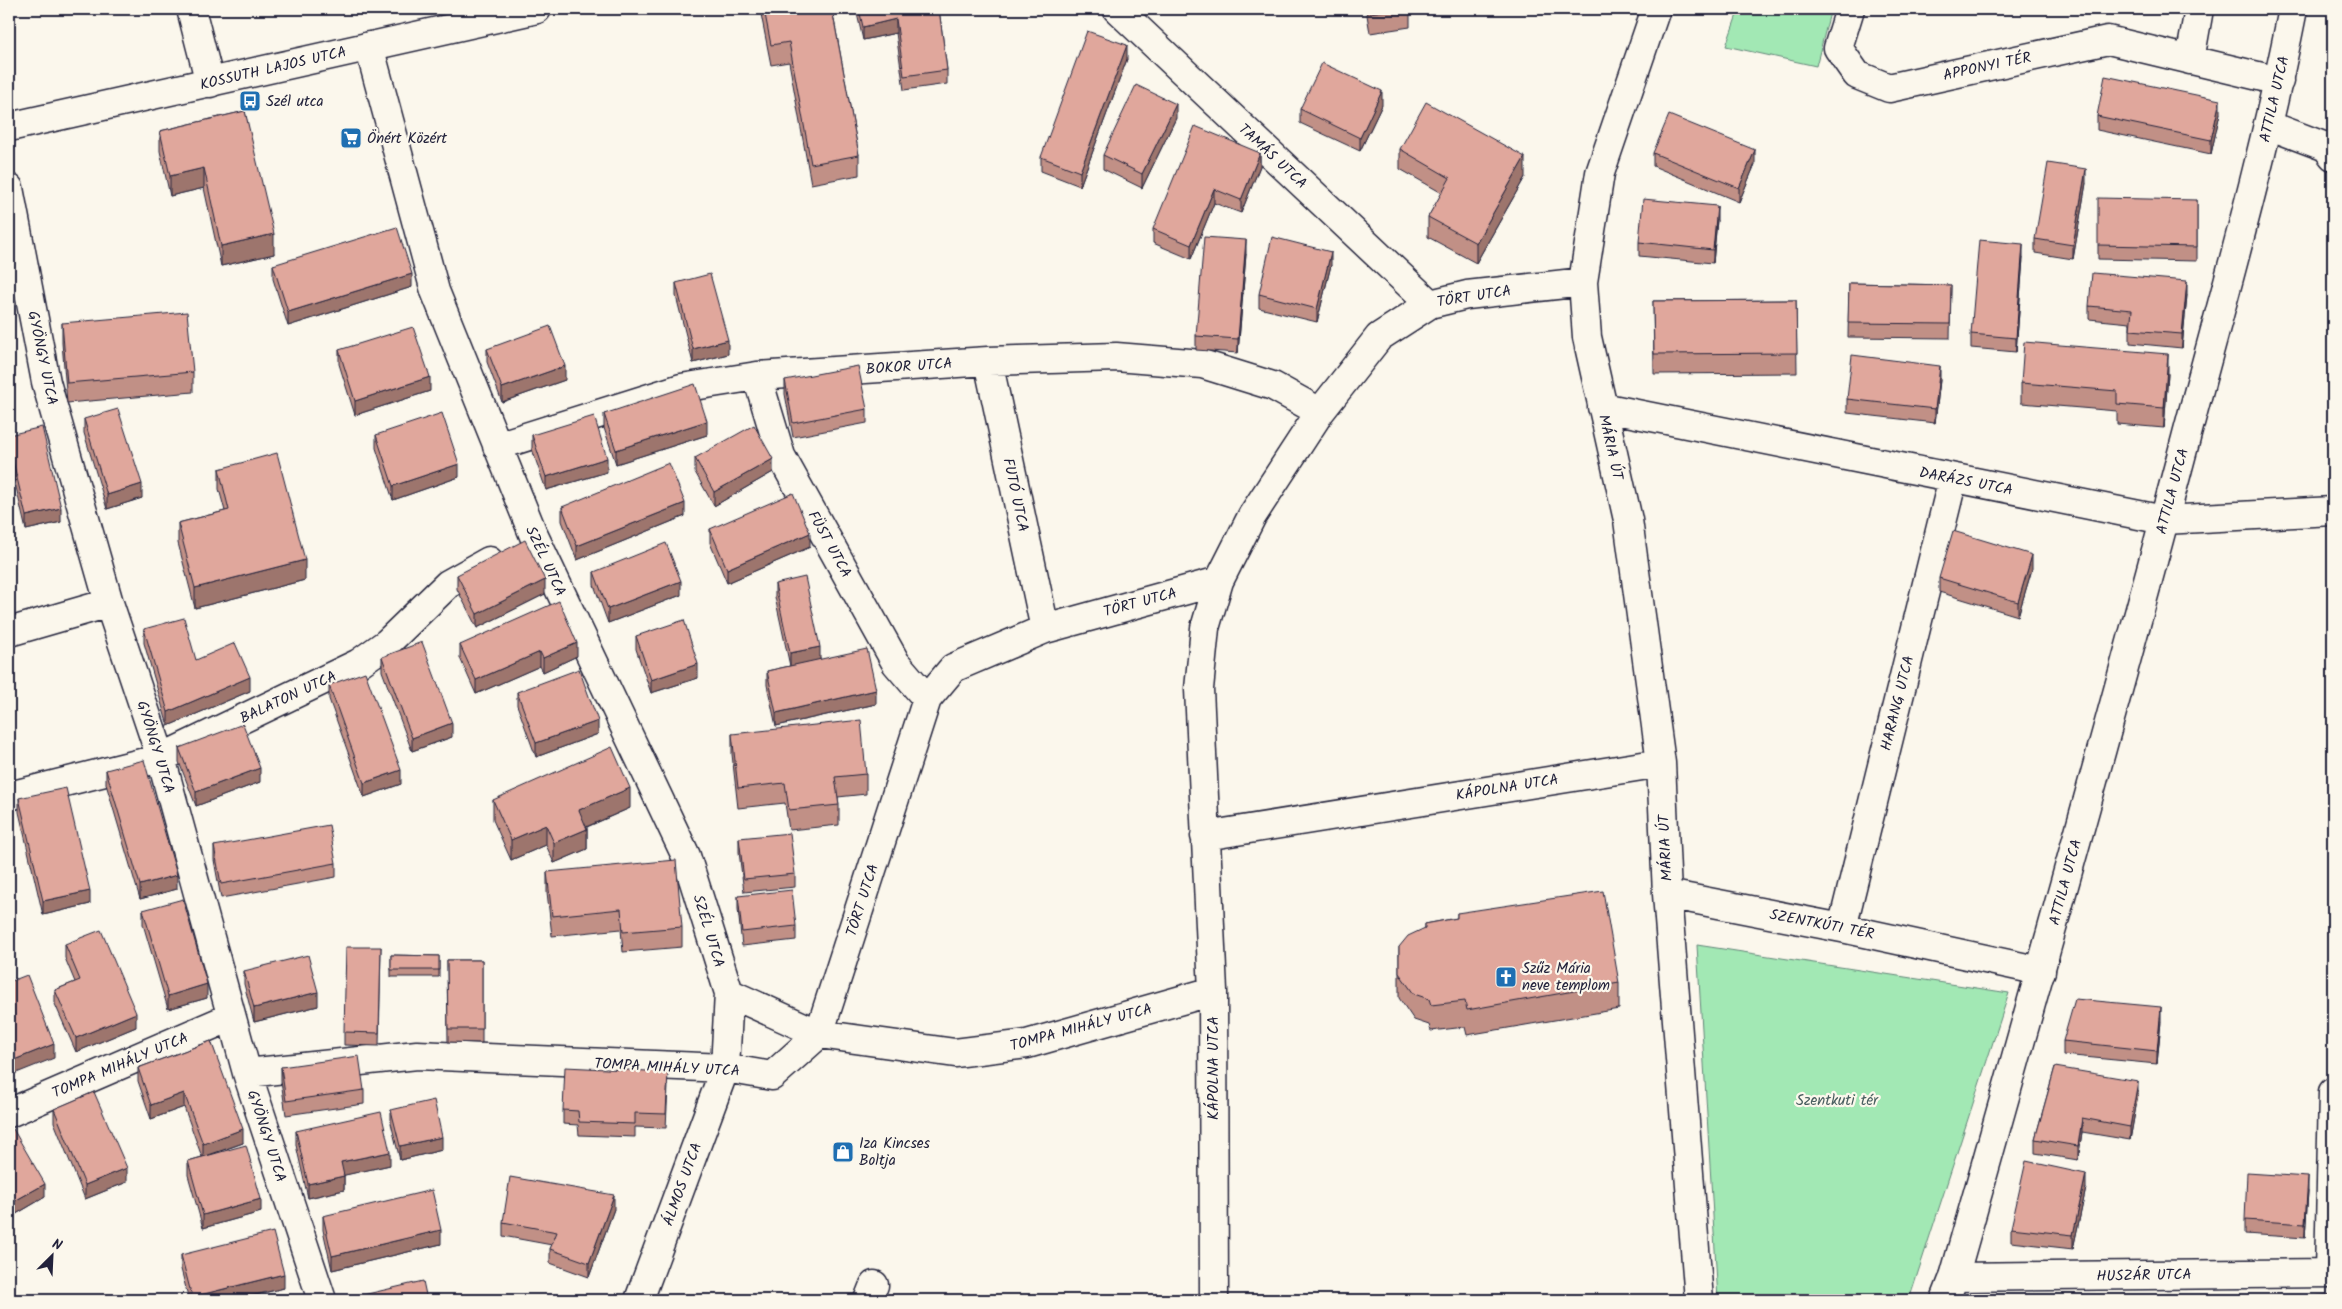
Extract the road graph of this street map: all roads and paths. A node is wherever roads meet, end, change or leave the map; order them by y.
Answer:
1 (191, 9) edge
2 (537, 9) edge
3 (1116, 9) edge
4 (1656, 9) edge
5 (1850, 9) edge
6 (2199, 9) edge
7 (2293, 9) edge
8 (368, 46) junction
9 (2190, 60) junction
10 (2279, 81) junction
11 (210, 83) junction
12 (2268, 125) junction
13 (9, 127) edge
14 (2333, 156) edge
15 (9, 188) edge
16 (1583, 282) junction
17 (1430, 304) junction
18 (988, 361) junction
19 (757, 376) junction
20 (1602, 407) junction
21 (1320, 412) junction
22 (497, 446) junction
23 (1952, 478) junction
24 (2333, 511) edge
25 (2164, 520) junction
26 (534, 536) junction
27 (1219, 580) junction
28 (109, 603) junction
29 (1044, 628) junction
30 (9, 632) edge
31 (927, 699) junction
32 (161, 758) junction
33 (1661, 763) junction
34 (9, 796) edge
35 (1206, 836) junction
36 (1667, 894) junction
37 (1842, 928) junction
38 (2041, 971) junction
39 (1213, 991) junction
40 (729, 993) junction
41 (231, 1017) junction
42 (820, 1034) junction
43 (725, 1068) junction
44 (246, 1073) junction
45 (2333, 1092) edge
46 (9, 1113) edge
47 (2331, 1273) edge
48 (1950, 1289) edge
49 (322, 1300) edge
50 (639, 1300) edge
51 (1214, 1300) edge
52 (1699, 1300) edge

1 - 11 street
2 - 8 street, KOSSUTH LAJOS UTCA
3 - 17 street, TAMÁS UTCA
4 - 16 street, MÁRIA ÚT
5 - 9 street, APPONYI TÉR
6 - 9 street
7 - 10 street, ATTILA UTCA
8 - 11 street, KOSSUTH LAJOS UTCA
8 - 22 street, SZÉL UTCA
9 - 10 street, APPONYI TÉR
10 - 12 street, ATTILA UTCA
11 - 13 street, KOSSUTH LAJOS UTCA
12 - 14 street
12 - 25 street, ATTILA UTCA
15 - 28 street, GYÖNGY UTCA
16 - 17 street, TÖRT UTCA
16 - 20 street, MÁRIA ÚT
17 - 21 street, TÖRT UTCA
18 - 19 street, BOKOR UTCA
18 - 21 street, BOKOR UTCA
18 - 29 street, FUTÓ UTCA
19 - 22 street, BOKOR UTCA
19 - 31 street, FÜST UTCA
20 - 23 street, DARÁZS UTCA
20 - 33 street, MÁRIA ÚT
21 - 27 street, TÖRT UTCA
22 - 26 street, SZÉL UTCA
23 - 25 street, DARÁZS UTCA
23 - 37 street, HARANG UTCA
24 - 25 street, DARÁZS UTCA
25 - 38 street, ATTILA UTCA
26 - 32 street, BALATON UTCA
26 - 40 street, SZÉL UTCA
27 - 29 street, TÖRT UTCA
27 - 35 street, KÁPOLNA UTCA
28 - 30 street
28 - 32 street, GYÖNGY UTCA
29 - 31 street, TÖRT UTCA
31 - 42 street, TÖRT UTCA
32 - 34 street, BALATON UTCA
32 - 41 street, GYÖNGY UTCA
33 - 35 street, KÁPOLNA UTCA
33 - 36 street, MÁRIA ÚT
35 - 39 street, KÁPOLNA UTCA
36 - 37 street, SZENTKÚTI TÉR
36 - 52 street
37 - 38 street, SZENTKÚTI TÉR
38 - 48 street
39 - 42 street, TOMPA MIHÁLY UTCA
39 - 51 street, KÁPOLNA UTCA
40 - 42 street
40 - 43 street, SZÉL UTCA
41 - 44 street, GYÖNGY UTCA
41 - 46 street, TOMPA MIHÁLY UTCA
42 - 43 street, TOMPA MIHÁLY UTCA
43 - 44 street, TOMPA MIHÁLY UTCA
43 - 50 street, ÁLMOS UTCA
44 - 49 street, GYÖNGY UTCA
45 - 47 street
47 - 48 street, HUSZÁR UTCA

